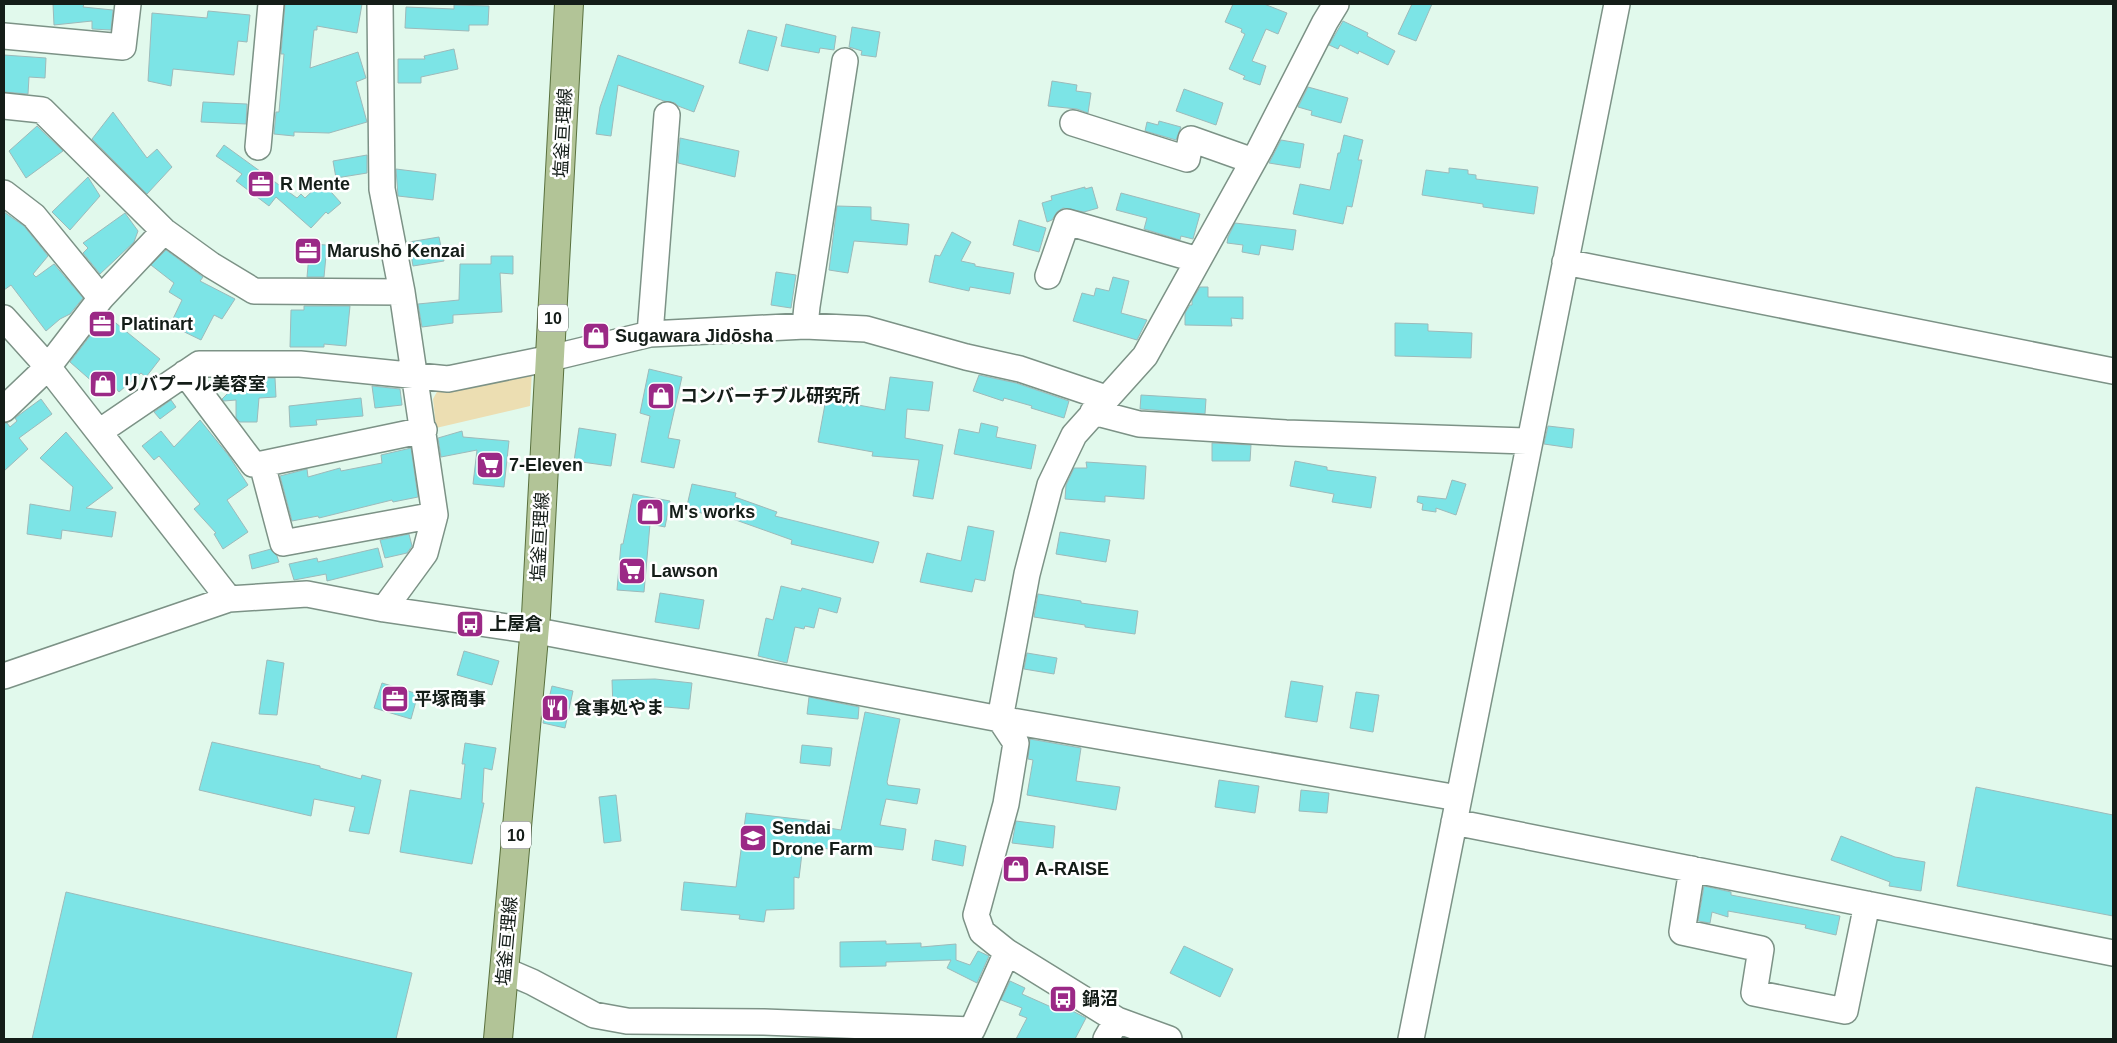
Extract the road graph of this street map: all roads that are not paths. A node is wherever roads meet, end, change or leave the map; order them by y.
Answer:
1 (128, 4) edge
2 (271, 4) edge
3 (380, 4) edge
4 (570, 4) edge
5 (1336, 4) edge
6 (1618, 4) edge
7 (4, 36) edge
8 (845, 62) dead end
9 (4, 106) edge
10 (667, 115) dead end
11 (1073, 123) dead end
12 (258, 147) dead end
13 (1253, 161) junction
14 (4, 193) edge
15 (164, 230) junction
16 (1198, 260) junction
17 (1565, 262) junction
18 (1048, 276) dead end
19 (402, 292) junction
20 (101, 298) junction
21 (4, 318) edge
22 (805, 326) junction
23 (650, 334) junction
24 (551, 358) junction
25 (48, 367) junction
26 (2113, 371) edge
27 (185, 373) junction
28 (414, 375) junction
29 (1100, 405) junction
30 (4, 409) edge
31 (424, 430) junction
32 (99, 432) junction
33 (1529, 441) junction
34 (262, 464) junction
35 (435, 515) junction
36 (229, 598) junction
37 (384, 609) junction
38 (534, 631) junction
39 (4, 676) edge
40 (1000, 719) junction
41 (1456, 810) junction
42 (1692, 869) junction
43 (1867, 904) junction
44 (1007, 952) junction
45 (2113, 953) edge
46 (504, 970) junction
47 (1111, 1030) edge
48 (498, 1039) edge
49 (1169, 1039) edge
50 (1410, 1039) edge

1 - 7 street
2 - 12 street
3 - 19 street
4 - 24 main road, 塩釜亘理線 / 10
5 - 13 street
6 - 17 street
8 - 22 street
9 - 15 street
10 - 23 street
11 - 13 street
13 - 16 street
14 - 20 street
15 - 19 street
15 - 20 street
16 - 18 street
16 - 29 street
17 - 26 street
17 - 33 street
19 - 28 street
20 - 25 street
21 - 25 street
22 - 23 street
22 - 29 street
23 - 24 street
24 - 28 street
24 - 38 main road, 塩釜亘理線 / 10
25 - 30 street
25 - 32 street
27 - 28 street
27 - 32 street
27 - 34 street
28 - 31 street
29 - 33 street
29 - 40 street
31 - 34 street
31 - 35 street
32 - 36 street
33 - 41 street
34 - 35 street
35 - 37 street
36 - 37 street
36 - 39 street
37 - 38 street
38 - 40 street
38 - 46 main road, 塩釜亘理線 / 10
40 - 41 street
40 - 44 street
41 - 42 street
41 - 50 street
42 - 43 street
42 - 43 street
43 - 45 street
44 - 46 street
44 - 47 street
46 - 48 main road, 塩釜亘理線 / 10
47 - 49 street

